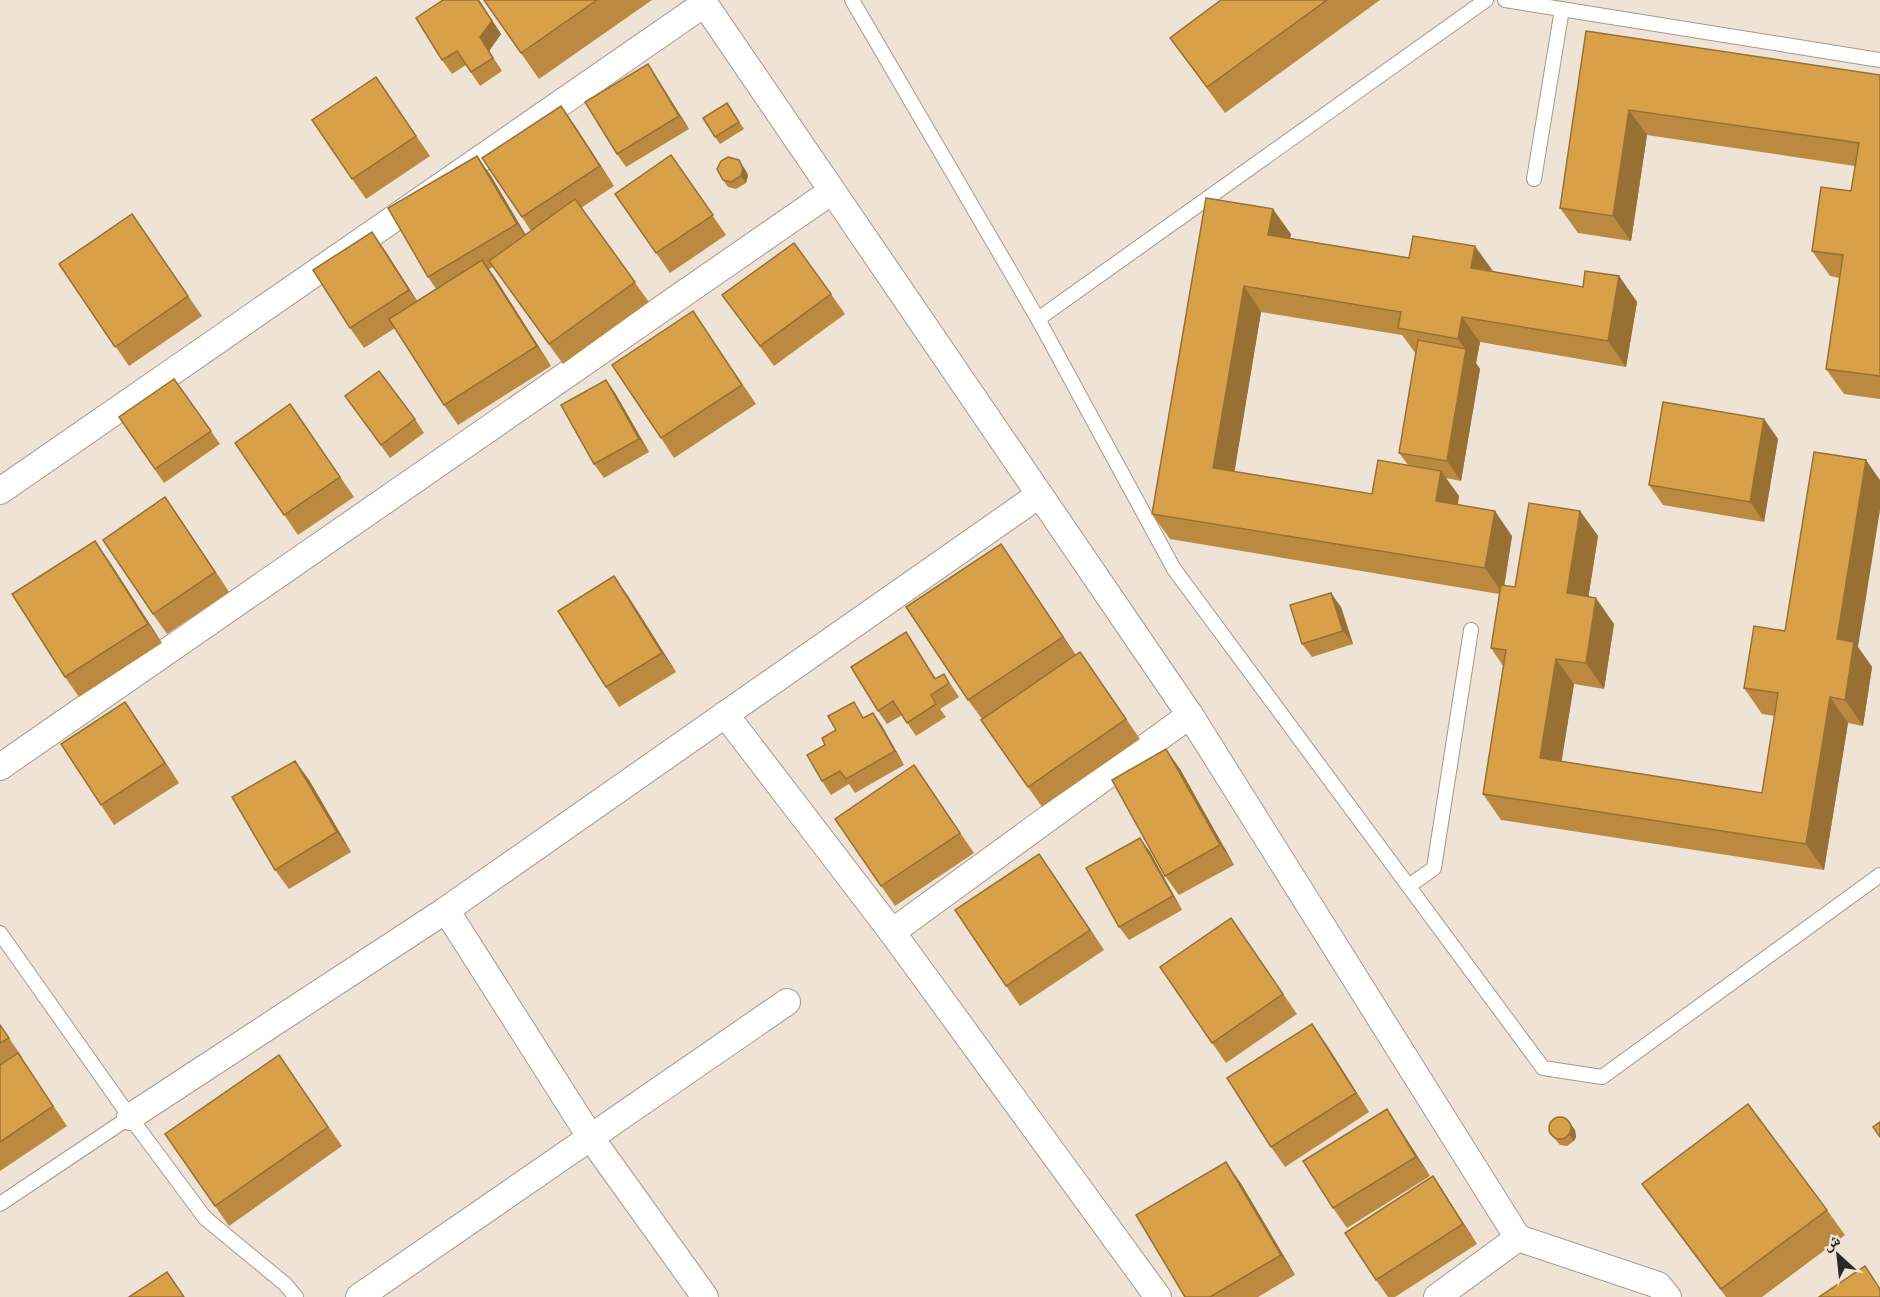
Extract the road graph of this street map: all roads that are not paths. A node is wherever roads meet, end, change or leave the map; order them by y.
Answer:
1 (852, 0) edge
2 (1486, 0) edge
3 (1505, 0) edge
4 (703, 2) edge
5 (1562, 9) junction
6 (1880, 60) edge
7 (1534, 179) dead end
8 (831, 191) junction
9 (1038, 319) junction
10 (0, 491) edge
11 (1039, 495) junction
12 (1471, 630) dead end
13 (726, 714) junction
14 (1190, 715) junction
15 (0, 766) edge
16 (1880, 875) edge
17 (1409, 886) junction
18 (446, 910) junction
19 (892, 932) junction
20 (0, 933) edge
21 (786, 1002) dead end
22 (130, 1117) junction
23 (591, 1138) junction
24 (0, 1204) edge
25 (1518, 1238) junction
26 (296, 1297) edge
27 (359, 1297) edge
28 (705, 1297) edge
29 (1158, 1297) edge
30 (1437, 1297) edge
31 (1668, 1297) edge

1 - 9 lane
2 - 9 lane
3 - 5 lane
4 - 8 street
4 - 10 street
5 - 6 lane
5 - 7 lane
8 - 11 street
8 - 15 street
9 - 17 lane
11 - 13 street
11 - 14 street
12 - 17 lane
13 - 18 street
13 - 19 street
14 - 19 street
14 - 25 street
16 - 17 lane
18 - 22 street
18 - 23 street
19 - 29 street
20 - 22 lane
21 - 23 street
22 - 24 lane
22 - 26 lane
23 - 27 street
23 - 28 street
25 - 30 street
25 - 31 street

